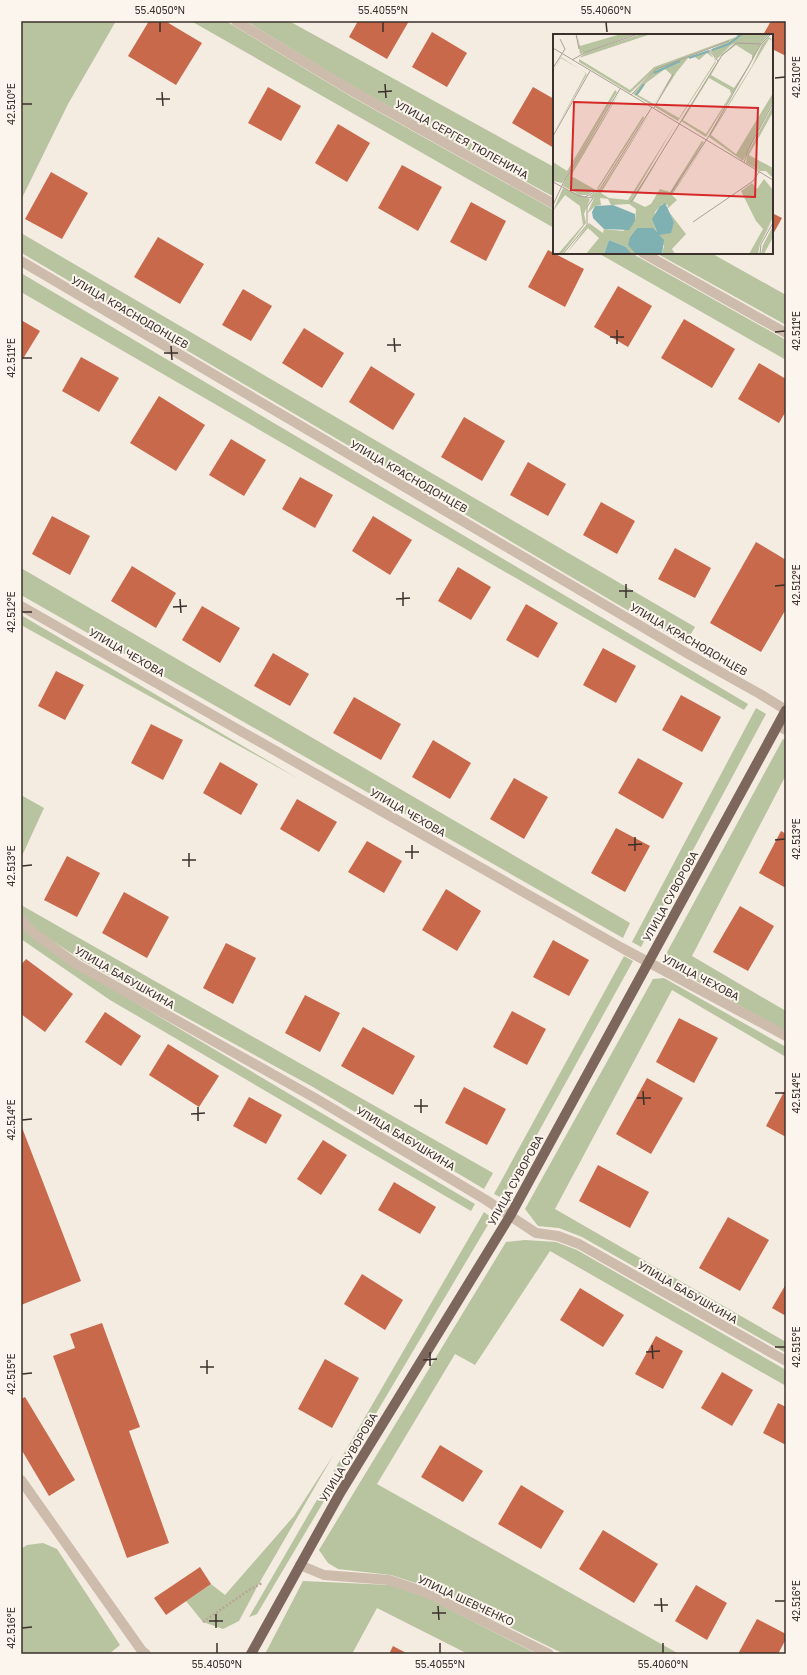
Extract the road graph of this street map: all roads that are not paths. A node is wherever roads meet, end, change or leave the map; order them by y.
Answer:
1 (236, 21) edge
2 (553, 203) edge
3 (645, 254) edge
4 (21, 261) edge
5 (786, 333) edge
6 (21, 606) edge
7 (786, 710) edge
8 (782, 728) edge
9 (21, 920) edge
10 (648, 962) junction
11 (786, 1036) edge
12 (510, 1216) junction
13 (786, 1362) edge
14 (21, 1480) edge
15 (300, 1565) junction
16 (146, 1654) edge
17 (251, 1654) edge
18 (549, 1654) edge

1 - 2 street, УЛИЦА СЕРГЕЯ ТЮЛЕНИНА
3 - 5 street
4 - 7 street, УЛИЦА КРАСНОДОНЦЕВ
6 - 10 street, УЛИЦА ЧЕХОВА
7 - 8 main road, УЛИЦА СУВОРОВА
8 - 10 main road, УЛИЦА СУВОРОВА
9 - 12 street, УЛИЦА БАБУШКИНА
10 - 11 street, УЛИЦА ЧЕХОВА
10 - 12 main road, УЛИЦА СУВОРОВА
12 - 13 street, УЛИЦА БАБУШКИНА
12 - 15 main road, УЛИЦА СУВОРОВА
14 - 16 street
15 - 17 main road, УЛИЦА СУВОРОВА
15 - 18 street, УЛИЦА ШЕВЧЕНКО

